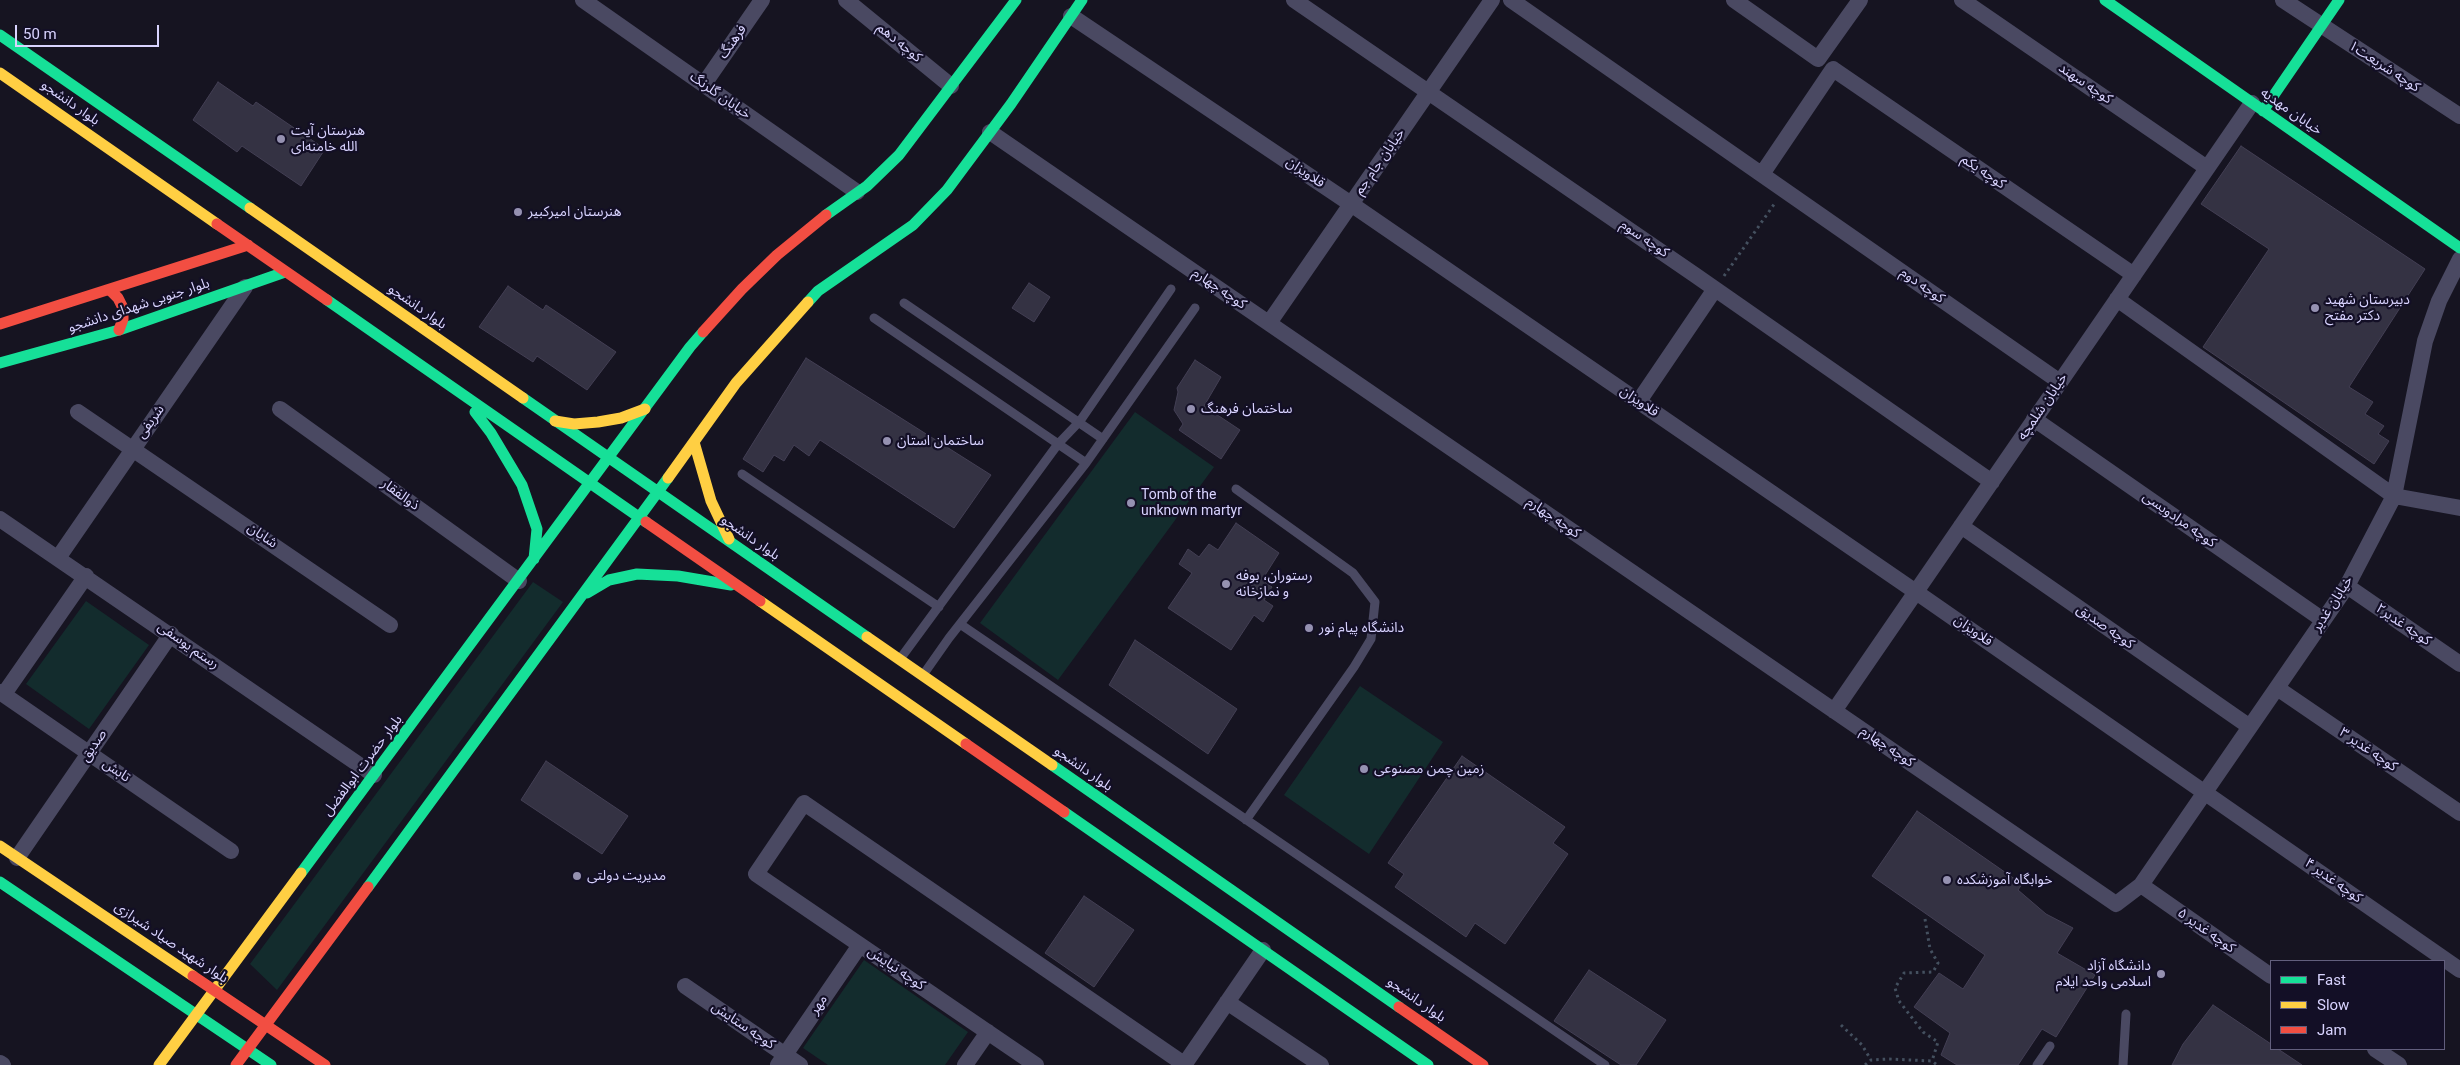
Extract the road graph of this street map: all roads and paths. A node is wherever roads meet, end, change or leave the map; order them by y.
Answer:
1 (583, 0) edge
2 (762, 0) edge
3 (846, 0) edge
4 (1016, 0) edge
5 (1082, 0) edge
6 (1294, 0) edge
7 (1492, 0) edge
8 (1511, 0) edge
9 (1734, 0) edge
10 (1860, 0) edge
11 (1962, 0) edge
12 (2105, 0) edge
13 (2282, 0) edge
14 (2339, 0) edge
15 (1070, 16) junction
16 (2315, 22) junction
17 (0, 35) edge
18 (0, 73) edge
19 (704, 84) junction
20 (952, 86) junction
21 (1428, 92) junction
22 (2257, 107) junction
23 (2460, 116) edge
24 (990, 132) junction
25 (2207, 168) junction
26 (1762, 174) junction
27 (1784, 190) junction
28 (857, 192) junction
29 (1351, 204) junction
30 (248, 245) junction
31 (2460, 248) edge
32 (2460, 259) edge
33 (284, 272) junction
34 (2134, 275) junction
35 (245, 287) junction
36 (1716, 288) junction
37 (1171, 289) dead end
38 (110, 290) junction
39 (2117, 299) junction
40 (904, 303) dead end
41 (1194, 308) dead end
42 (874, 318) dead end
43 (1269, 323) junction
44 (0, 324) edge
45 (119, 330) junction
46 (0, 363) edge
47 (2060, 382) junction
48 (462, 395) junction
49 (1639, 401) junction
50 (280, 409) dead end
51 (645, 409) junction
52 (78, 412) dead end
53 (2034, 420) junction
54 (555, 421) junction
55 (1080, 421) junction
56 (1103, 440) junction
57 (694, 442) junction
58 (1058, 444) junction
59 (134, 448) junction
60 (609, 458) junction
61 (1086, 464) junction
62 (742, 474) dead end
63 (1992, 482) junction
64 (590, 484) junction
65 (1236, 489) dead end
66 (658, 492) junction
67 (2394, 496) junction
68 (2460, 508) edge
69 (639, 518) junction
70 (0, 519) edge
71 (1961, 526) junction
72 (733, 544) junction
73 (58, 558) junction
74 (534, 560) junction
75 (86, 576) junction
76 (519, 581) junction
77 (738, 586) junction
78 (2347, 586) junction
79 (1916, 592) junction
80 (584, 595) junction
81 (939, 607) junction
82 (2323, 620) junction
83 (960, 624) junction
84 (390, 625) dead end
85 (171, 634) junction
86 (900, 660) junction
87 (2460, 664) edge
88 (922, 675) junction
89 (2277, 688) junction
90 (2, 693) edge
91 (1834, 711) junction
92 (2250, 727) junction
93 (89, 753) junction
94 (374, 775) junction
95 (2206, 792) junction
96 (2460, 813) edge
97 (1246, 820) junction
98 (0, 846) edge
99 (231, 850) dead end
100 (17, 858) junction
101 (0, 882) edge
102 (2141, 885) junction
103 (2116, 904) joint
104 (1925, 919) dead end
105 (860, 945) junction
106 (1262, 950) junction
107 (2460, 970) edge
108 (2270, 975) edge
109 (685, 986) dead end
110 (215, 991) junction
111 (1227, 1002) junction
112 (2126, 1014) dead end
113 (197, 1015) junction
114 (1841, 1024) dead end
115 (265, 1025) junction
116 (988, 1032) junction
117 (2050, 1046) dead end
118 (248, 1049) junction
119 (2376, 1050) edge
120 (782, 1060) edge
121 (1871, 1060) junction
122 (1932, 1061) junction
123 (0, 1063) edge
124 (2125, 1064) edge
125 (3, 1065) edge
126 (159, 1065) edge
127 (236, 1065) edge
128 (271, 1065) edge
129 (325, 1065) edge
130 (800, 1065) edge
131 (965, 1065) edge
132 (1036, 1065) edge
133 (1184, 1065) edge
134 (1321, 1065) edge
135 (1428, 1065) edge
136 (1483, 1065) edge
137 (1605, 1065) edge
138 (1865, 1065) edge
139 (1937, 1065) edge
140 (2038, 1065) edge
141 (2399, 1065) edge

1 - 19 street, خیابان گلرنگ
2 - 19 street, فرهنگ
3 - 20 street, کوچه دهم
4 - 20 main road, بلوار حضرت ابوالفضل
5 - 15 main road
6 - 21 street, کوچه سوم
7 - 21 street, خیابان جام جم
8 - 26 street, کوچه دوم
9 - 10 street
11 - 25 street, کوچه سهند
12 - 22 main road, خیابان مهدیه
13 - 16 street, کوچه شریعت۱
14 - 16 main road
15 - 24 main road
15 - 29 street, قلاویزان
16 - 22 main road
16 - 23 street, کوچه شریعت۱
17 - 54 main road, بلوار دانشجو
18 - 30 main road, بلوار دانشجو
19 - 28 street, خیابان گلرنگ
20 - 28 main road, بلوار حضرت ابوالفضل
21 - 29 street, خیابان جام جم
21 - 36 street, کوچه سوم
22 - 25 street, خیابان شلمچه
22 - 31 main road, خیابان مهدیه
24 - 43 street, کوچه چهارم
24 - 57 main road
25 - 34 street, خیابان شلمچه
26 - 27 street, کوچه دوم
26 - 34 street, کوچه یکم
27 - 36 path
27 - 47 street, کوچه دوم
28 - 51 main road, بلوار حضرت ابوالفضل
29 - 43 street, خیابان جام جم
29 - 49 street, قلاویزان
30 - 33 main road, بلوار دانشجو
30 - 38 main road, بلوار جنوبی شهدای دانشجو
32 - 67 street, خیابان غدیر
33 - 35 main road, بلوار جنوبی شهدای دانشجو
33 - 48 main road, بلوار دانشجو
34 - 39 street, خیابان شلمچه
35 - 45 main road, بلوار جنوبی شهدای دانشجو
35 - 59 street, شریفی
36 - 49 street
36 - 63 street, کوچه سوم
37 - 55 lane
38 - 44 main road, بلوار جنوبی شهدای دانشجو
38 - 45 main road
39 - 47 street, خیابان شلمچه
39 - 67 street
40 - 55 lane
41 - 56 lane
42 - 58 lane
43 - 91 street, کوچه چهارم
45 - 46 main road, بلوار جنوبی شهدای دانشجو
47 - 53 street, خیابان شلمچه
48 - 64 main road, بلوار دانشجو
48 - 74 main road
49 - 79 street, قلاویزان
50 - 76 street, ذوالفقار
51 - 54 main road
51 - 60 main road, بلوار حضرت ابوالفضل
52 - 59 street, شایان
53 - 63 street, خیابان شلمچه
53 - 82 street, کوچه مرادویسی
54 - 60 main road, بلوار دانشجو
55 - 56 lane
55 - 58 lane
56 - 61 lane
57 - 66 main road
57 - 72 main road
58 - 61 lane
58 - 81 lane
59 - 73 street, شریفی
59 - 84 street, شایان
60 - 64 main road, بلوار حضرت ابوالفضل
60 - 66 main road, بلوار دانشجو
61 - 83 lane
62 - 81 lane
63 - 71 street, خیابان شلمچه
64 - 69 main road, بلوار دانشجو
64 - 74 main road, بلوار حضرت ابوالفضل
65 - 97 lane
66 - 69 main road
66 - 72 main road, بلوار دانشجو
67 - 68 street
67 - 78 street, خیابان غدیر
69 - 77 main road, بلوار دانشجو
69 - 80 main road
70 - 73 street, رستم یوسفی
71 - 79 street, خیابان شلمچه
71 - 92 street, کوچه صدیق
72 - 86 main road, بلوار دانشجو
73 - 75 street, رستم یوسفی
74 - 76 main road, بلوار حضرت ابوالفضل
75 - 85 street, رستم یوسفی
75 - 90 street
76 - 94 main road, بلوار حضرت ابوالفضل
77 - 80 main road
77 - 106 main road, بلوار دانشجو
78 - 82 street, خیابان غدیر
78 - 87 street, کوچه غدیر۲
79 - 91 street, خیابان شلمچه
79 - 95 street, قلاویزان
80 - 115 main road
81 - 86 lane
82 - 89 street, خیابان غدیر
83 - 88 lane
83 - 97 lane
85 - 93 street, صدیق
85 - 94 street, رستم یوسفی
86 - 88 main road, بلوار دانشجو
88 - 136 main road, بلوار دانشجو
89 - 92 street, خیابان غدیر
89 - 96 street, کوچه غدیر ۳
90 - 93 street, تابش
91 - 103 street, کوچه چهارم
92 - 95 street, خیابان غدیر
93 - 99 street, تابش
93 - 100 street, صدیق
94 - 110 main road, بلوار حضرت ابوالفضل
95 - 102 street, خیابان غدیر
95 - 107 street, کوچه غدیر ۴
97 - 137 lane
98 - 100 main road, بلوار شهید صیاد شیرازی
100 - 110 main road, بلوار شهید صیاد شیرازی
101 - 113 main road
102 - 103 street, خیابان غدیر
102 - 108 street, کوچه غدیر ۵
104 - 122 path
105 - 116 street, كوچه نيايش
105 - 120 street, مهر
105 - 133 street, كوچه نيايش
106 - 111 street
106 - 135 main road, بلوار دانشجو
109 - 120 street, کوچه ستایش
110 - 113 main road, بلوار حضرت ابوالفضل
110 - 115 main road, بلوار شهید صیاد شیرازی
111 - 133 street
111 - 134 street
112 - 124 lane
113 - 118 main road
113 - 126 main road, بلوار حضرت ابوالفضل
114 - 121 path
115 - 118 main road
115 - 129 main road, بلوار شهید صیاد شیرازی
116 - 131 street
116 - 132 street, كوچه نيايش
117 - 140 lane
118 - 127 main road
118 - 128 main road
119 - 141 street
120 - 130 street, کوچه ستایش
121 - 122 path
121 - 138 path
122 - 139 path
123 - 125 street

